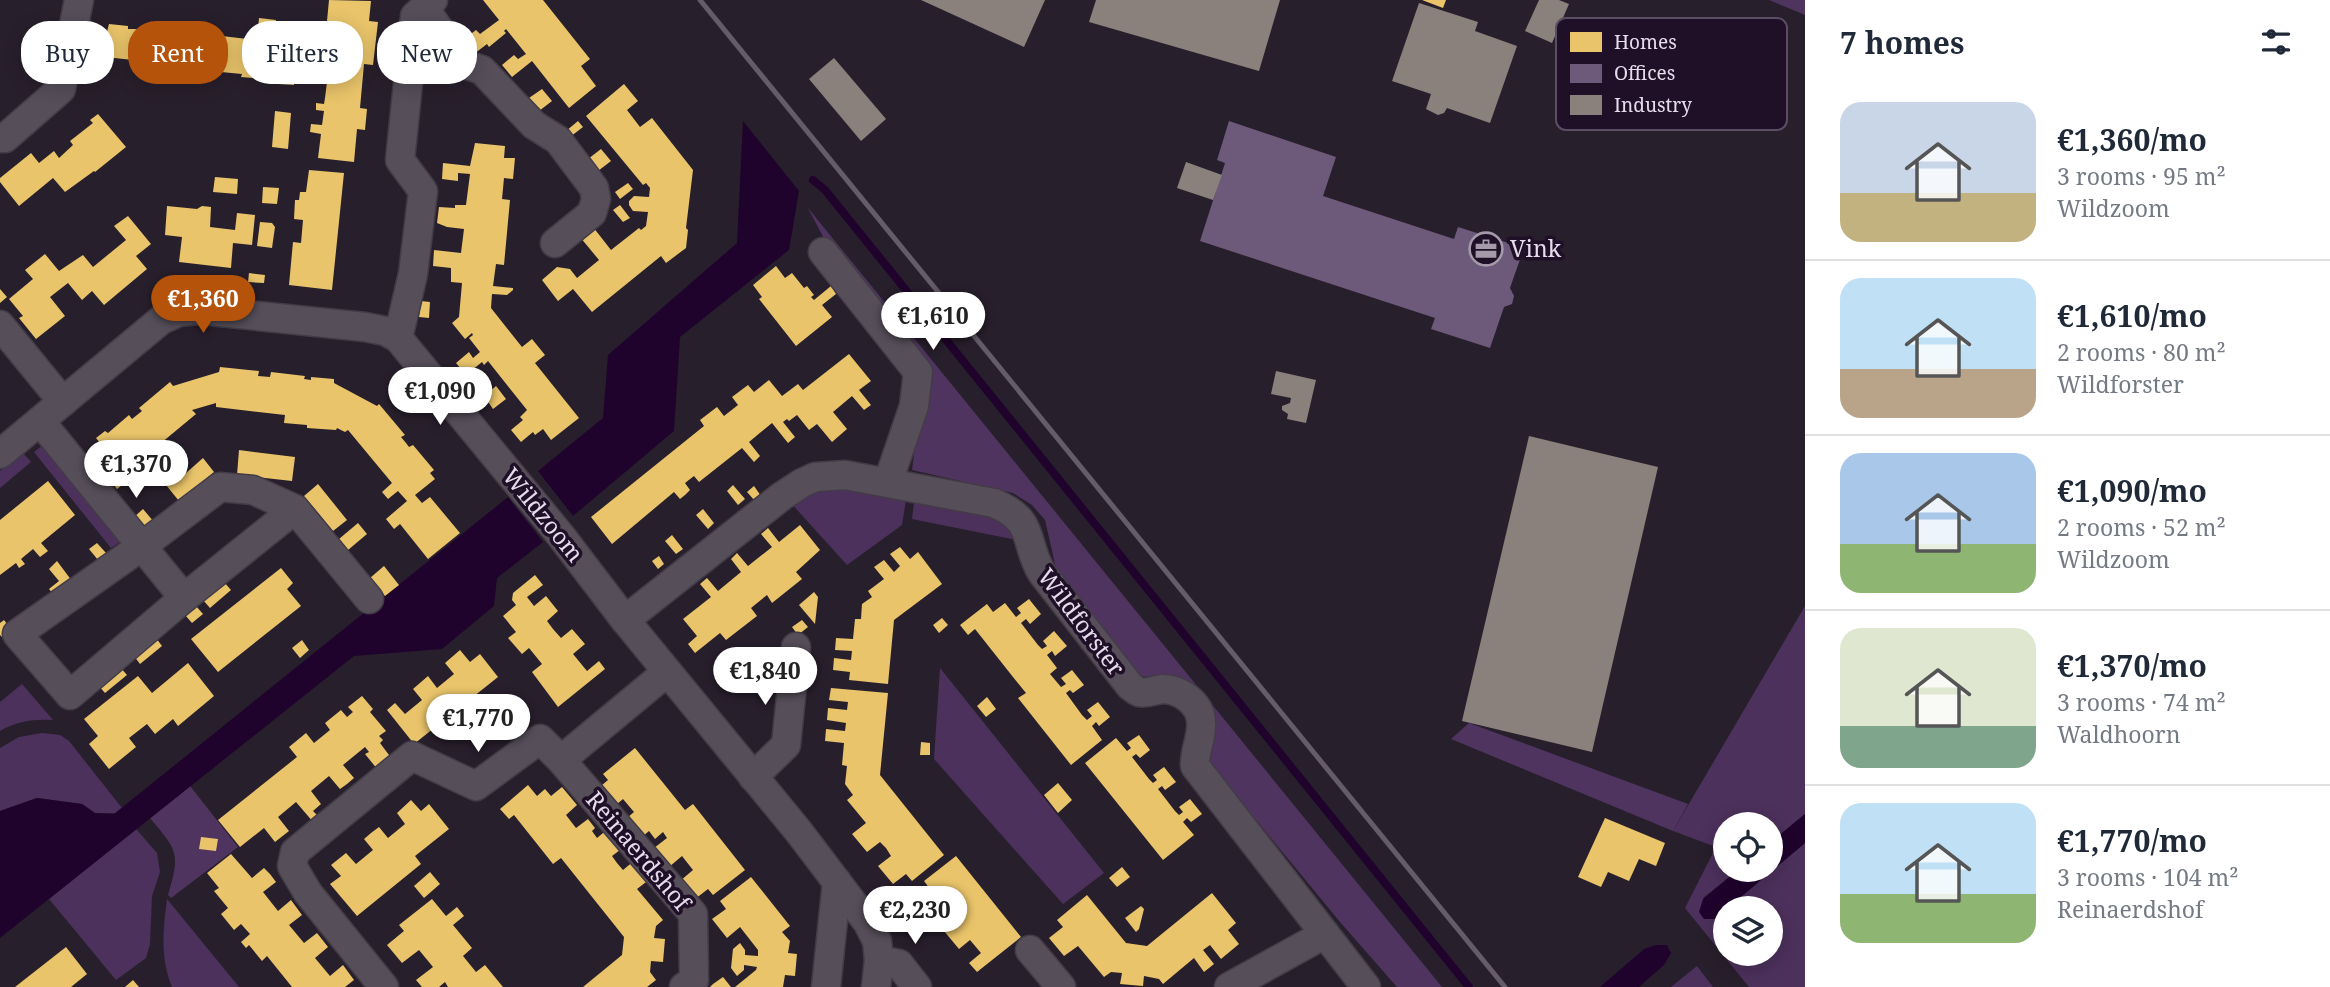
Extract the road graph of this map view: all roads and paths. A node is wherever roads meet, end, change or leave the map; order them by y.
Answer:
1 (79, 0) edge
2 (428, 4) edge
3 (0, 138) edge
4 (555, 243) dead end
5 (823, 253) dead end
6 (0, 325) edge
7 (398, 338) junction
8 (63, 402) junction
9 (40, 421) junction
10 (0, 454) edge
11 (888, 482) junction
12 (295, 509) junction
13 (142, 546) junction
14 (184, 598) junction
15 (369, 598) dead end
16 (625, 620) junction
17 (796, 647) dead end
18 (667, 672) junction
19 (561, 760) junction
20 (753, 777) junction
21 (837, 882) junction
22 (1325, 934) junction
23 (1030, 950) dead end
24 (877, 974) edge
25 (384, 987) edge
26 (684, 987) edge
27 (826, 987) edge
28 (917, 987) edge
29 (1061, 987) edge
30 (1229, 987) edge
31 (1366, 987) edge

1 - 3 street
2 - 4 street
2 - 7 street
5 - 11 street
6 - 8 street
7 - 8 street
7 - 16 street, Wildzoom
8 - 9 street
9 - 10 street
9 - 13 street
11 - 16 street, Wildforster
11 - 22 street, Wildforster
12 - 13 street
12 - 14 street
12 - 15 street
13 - 14 street
13 - 14 street
16 - 18 street, Wildzoom
17 - 20 street
18 - 19 street
18 - 20 street, Wildzoom
19 - 25 street, Reinaerdshof
19 - 26 street, Reinaerdshof
20 - 21 street, Wildzoom
21 - 24 street, Wildzoom
21 - 27 street
22 - 30 street
22 - 31 street, Wildforster
23 - 29 street
24 - 28 street, Wildzoom

